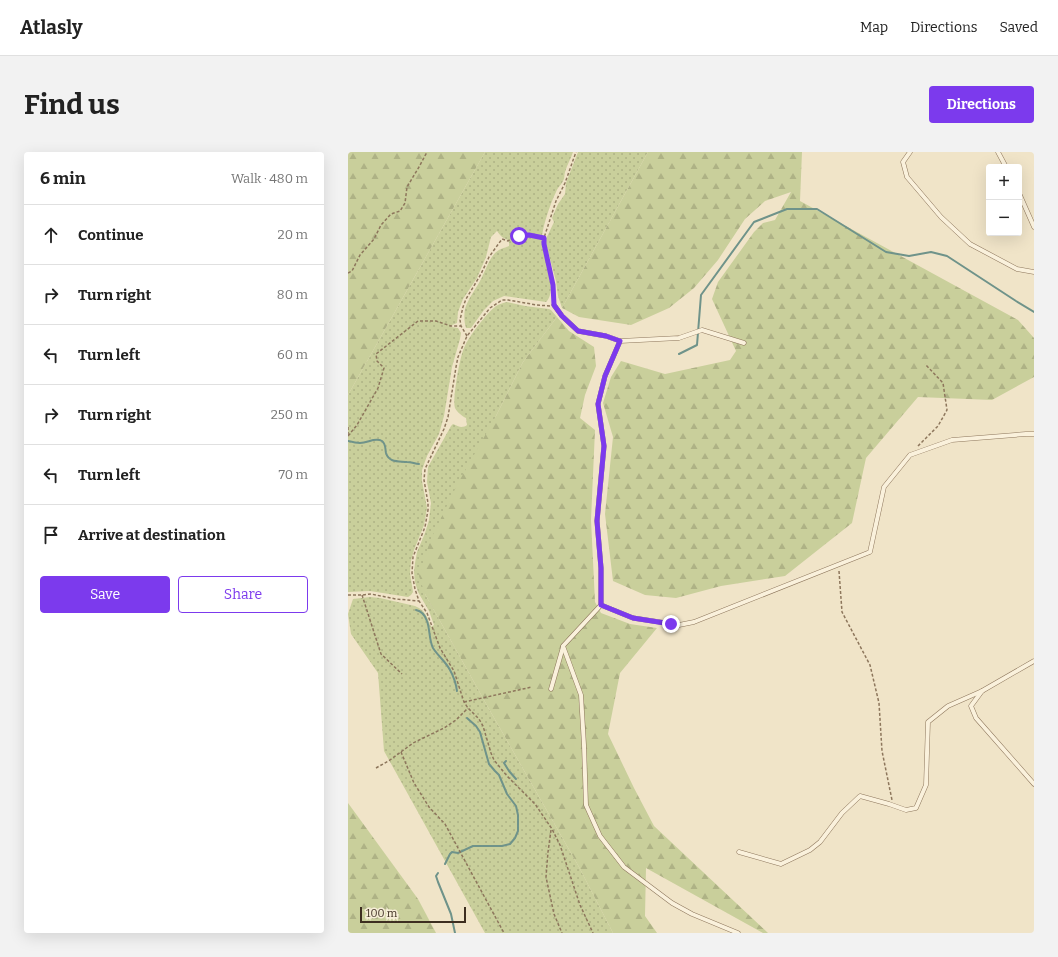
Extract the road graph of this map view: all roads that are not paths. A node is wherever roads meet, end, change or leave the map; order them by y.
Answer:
1 (910, 152) edge
2 (998, 152) edge
3 (1004, 164) edge
4 (1022, 200) edge
5 (1034, 227) edge
6 (1034, 272) edge
7 (554, 305) road end
8 (620, 341) junction
9 (744, 343) dead end
10 (1034, 434) edge
11 (601, 605) junction
12 (563, 646) junction
13 (1034, 661) edge
14 (552, 689) dead end
15 (982, 691) junction
16 (1034, 784) edge
17 (739, 852) dead end
18 (738, 933) edge

1 - 6 lane
2 - 3 lane
4 - 5 lane
7 - 8 lane
8 - 9 lane
8 - 11 lane
10 - 11 lane
11 - 12 lane
12 - 14 lane
12 - 18 lane
13 - 15 lane
15 - 16 lane
15 - 17 lane

